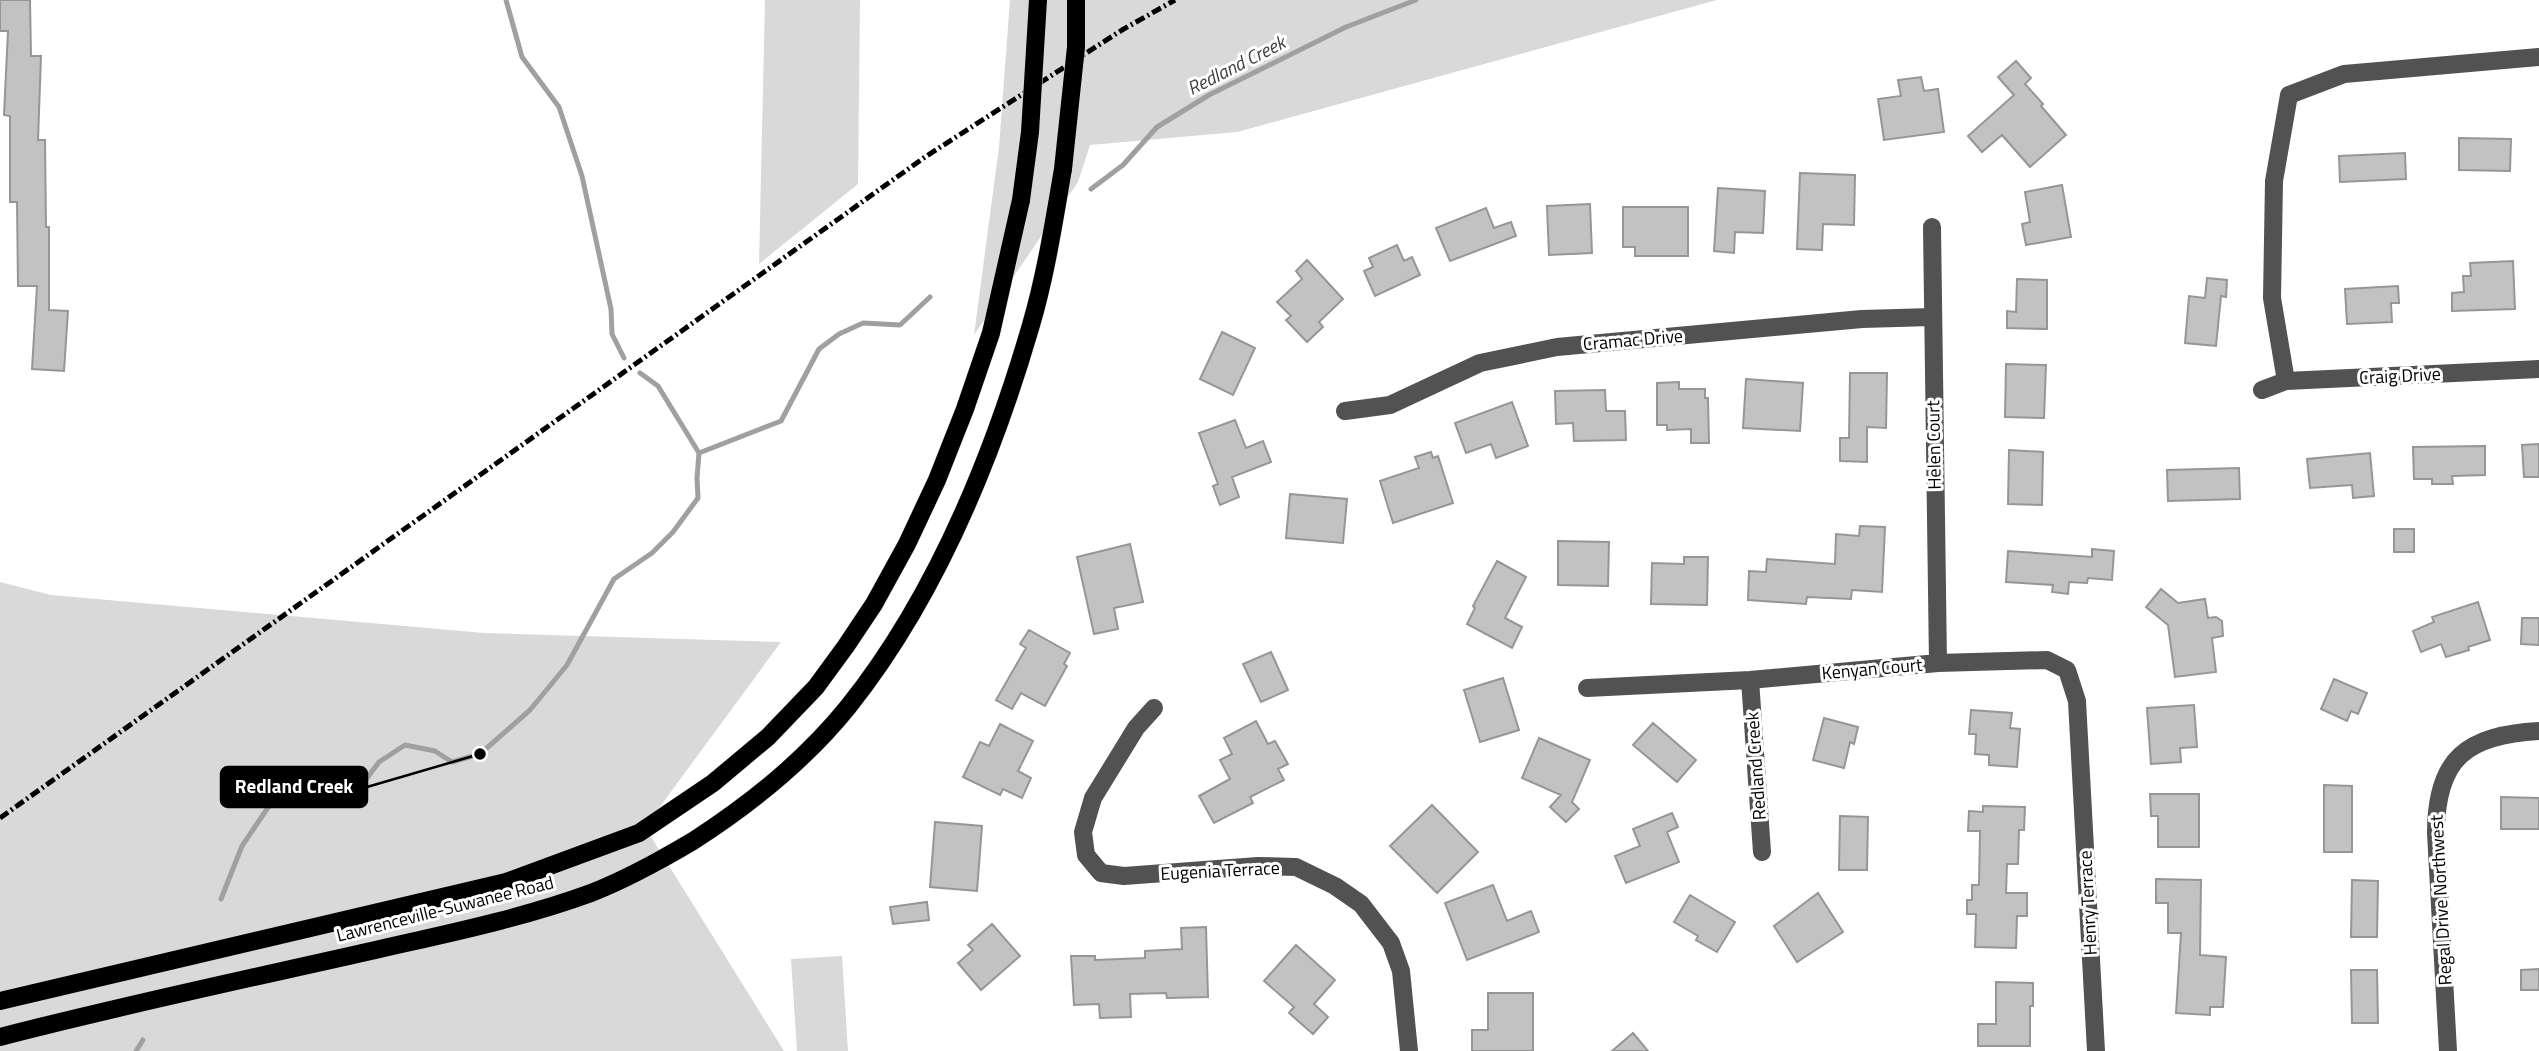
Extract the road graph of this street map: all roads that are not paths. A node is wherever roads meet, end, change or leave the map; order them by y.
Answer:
1 (1038, 0) edge
2 (1076, 0) edge
3 (2539, 57) edge
4 (1932, 227) dead end
5 (1932, 317) junction
6 (2539, 369) edge
7 (2286, 381) junction
8 (2262, 390) dead end
9 (1345, 411) dead end
10 (1938, 663) junction
11 (1750, 680) junction
12 (1587, 688) dead end
13 (1154, 708) dead end
14 (2539, 731) edge
15 (2080, 756) joint
16 (1762, 852) dead end
17 (0, 1001) edge
18 (0, 1037) edge
19 (1409, 1051) edge
20 (2096, 1051) edge
21 (2448, 1051) edge

1 - 17 main road, Lawrenceville-Suwanee Road, bridge
2 - 18 main road, Lawrenceville-Suwanee Road, bridge
3 - 7 street
4 - 5 street, Helen Court
5 - 9 street, Cramac Drive
5 - 10 street, Helen Court
6 - 7 street, Craig Drive
7 - 8 street, Craig Drive
10 - 11 street, Kenyan Court
10 - 15 street, Kenyan Court
11 - 12 street, Kenyan Court
11 - 16 street, Redland Creek
13 - 19 street, Eugenia Terrace
14 - 21 street, Regal Drive Northwest
15 - 20 street, Henry Terrace

